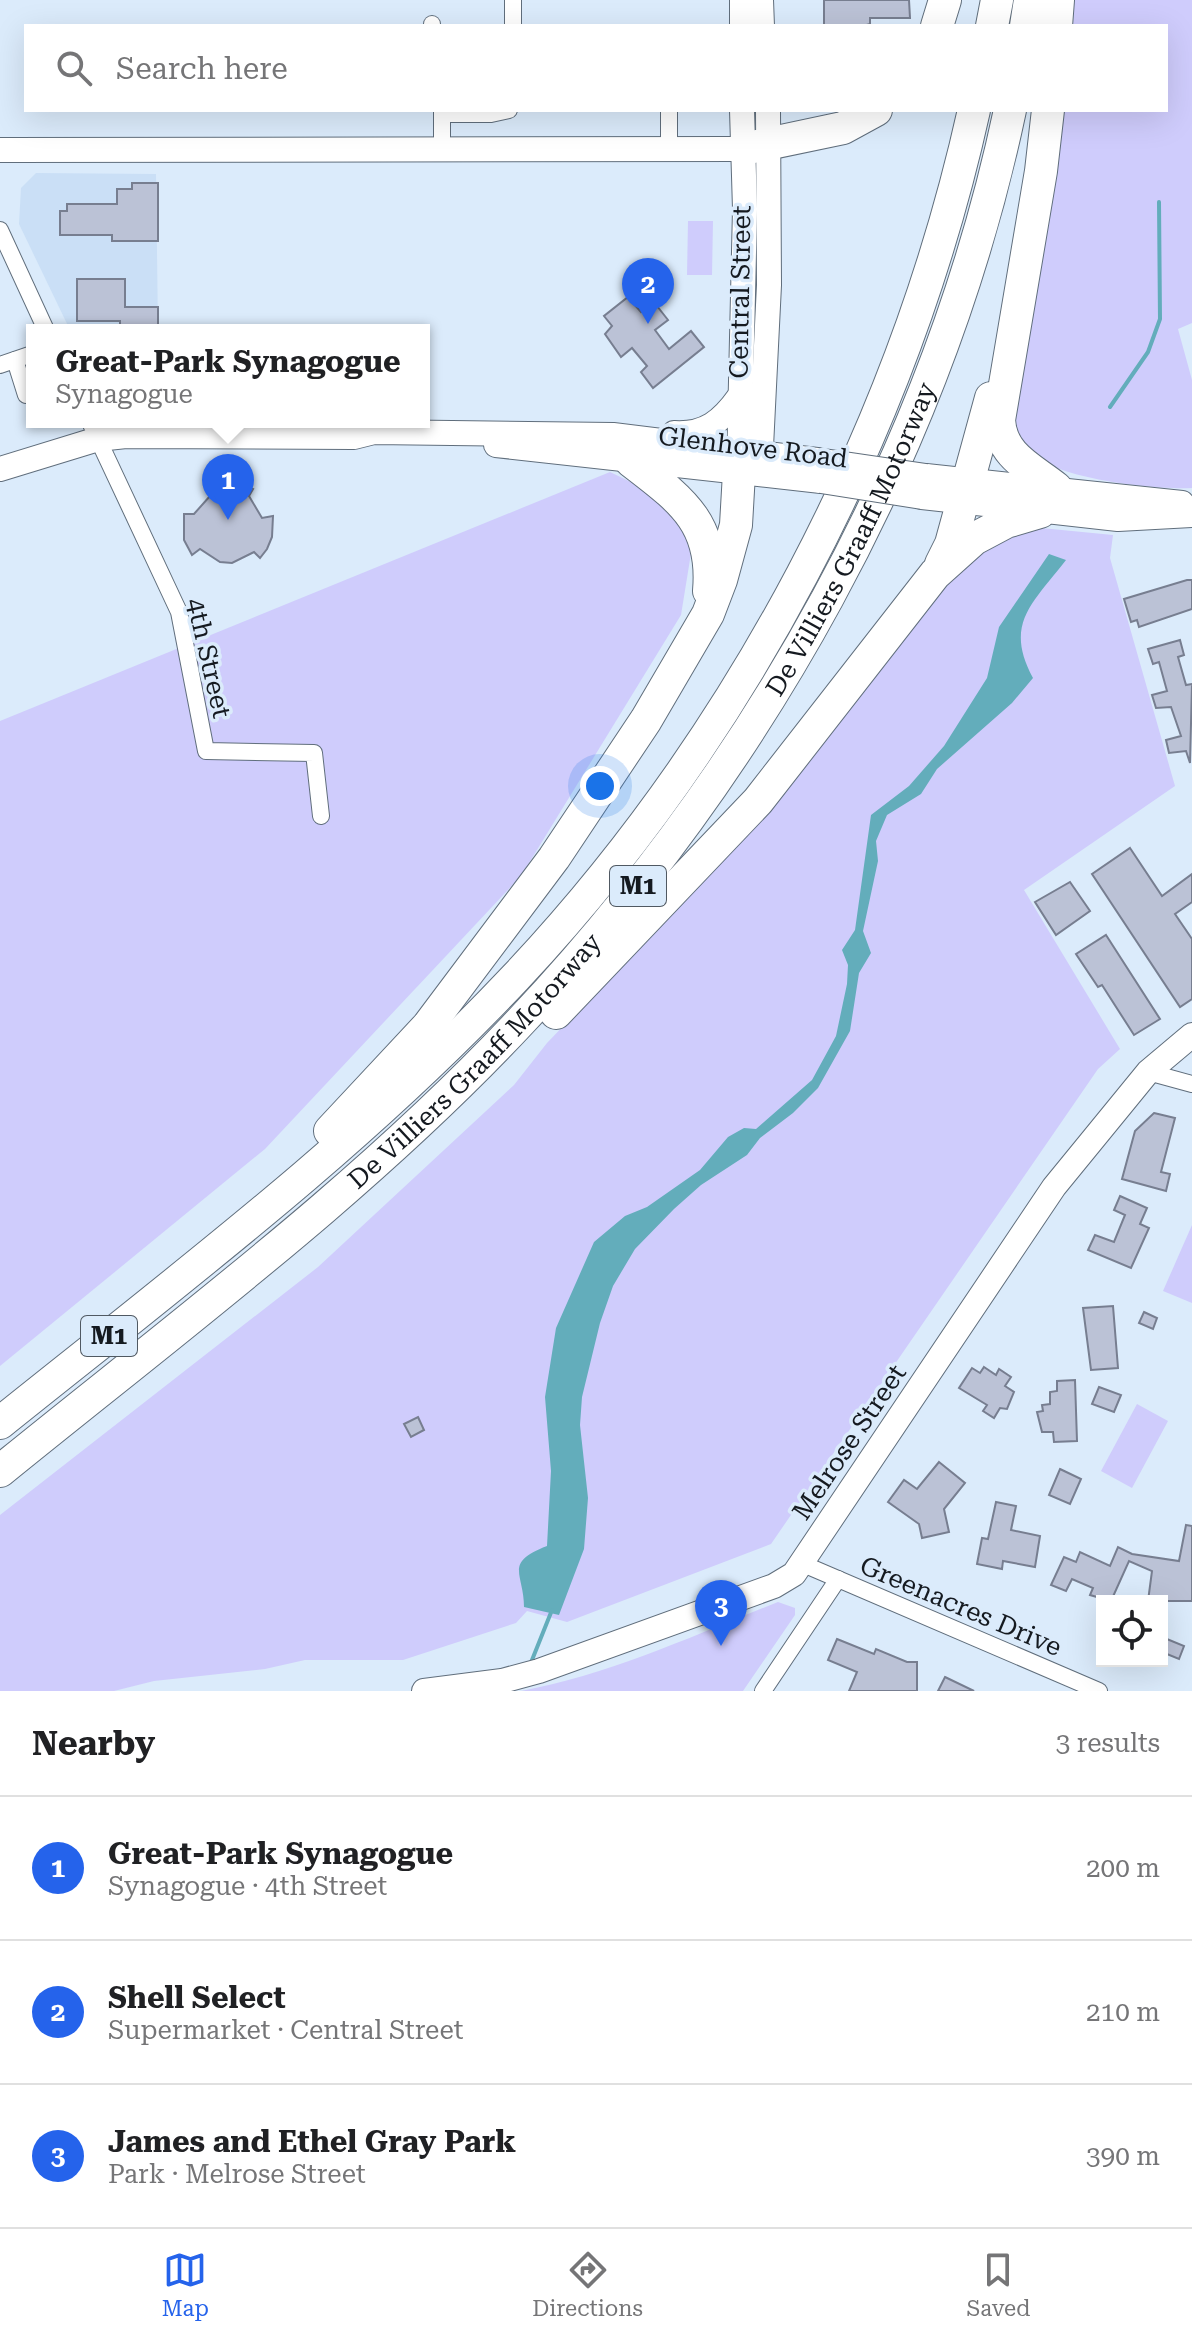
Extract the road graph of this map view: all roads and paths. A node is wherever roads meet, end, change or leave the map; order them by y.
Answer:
1 (513, 0) edge
2 (742, 0) edge
3 (761, 0) edge
4 (945, 0) edge
5 (997, 0) edge
6 (1030, 0) edge
7 (1058, 0) edge
8 (513, 24) edge
9 (742, 24) edge
10 (762, 24) edge
11 (938, 24) edge
12 (992, 24) edge
13 (1026, 24) edge
14 (1056, 24) edge
15 (442, 112) edge
16 (500, 112) edge
17 (669, 112) edge
18 (743, 112) edge
19 (767, 112) edge
20 (872, 112) edge
21 (974, 112) edge
22 (1010, 112) edge
23 (1048, 112) edge
24 (756, 147) junction
25 (0, 150) edge
26 (669, 151) junction
27 (442, 152) junction
28 (0, 230) edge
29 (43, 324) edge
30 (1009, 344) junction
31 (8, 363) edge
32 (26, 395) dead end
33 (739, 397) junction
34 (94, 430) edge
35 (637, 450) junction
36 (749, 463) junction
37 (0, 469) edge
38 (964, 491) junction
39 (1054, 501) junction
40 (1192, 502) edge
41 (1119, 509) junction
42 (1192, 515) edge
43 (935, 574) junction
44 (708, 614) junction
45 (321, 816) dead end
46 (1192, 1035) edge
47 (1148, 1072) junction
48 (1192, 1084) edge
49 (440, 1101) junction
50 (216, 1247) junction
51 (0, 1423) edge
52 (0, 1471) edge
53 (803, 1564) junction
54 (838, 1579) junction
55 (424, 1691) edge
56 (763, 1691) edge
57 (1099, 1691) edge

1 - 8 street
2 - 9 main road
3 - 10 main road
4 - 11 highway
5 - 12 highway
6 - 13 highway
7 - 14 highway
15 - 16 street
15 - 27 street
17 - 26 street
18 - 24 main road, Central Street
19 - 24 main road, Central Street
20 - 24 highway
21 - 50 highway, M1
22 - 49 highway, De Villiers Graaff Motorway / M1
23 - 30 highway
24 - 26 main road
24 - 33 main road, Central Street
24 - 36 main road, Central Street
25 - 27 main road
26 - 27 main road
28 - 29 street
30 - 38 highway
30 - 39 highway
31 - 32 street
33 - 35 main road
33 - 36 main road, Central Street
34 - 35 main road, Glenhove Road
34 - 37 main road, Glenhove Road
34 - 45 street, 4th Street
35 - 36 main road, Glenhove Road
35 - 44 highway
36 - 38 main road, Glenhove Road, bridge
36 - 44 highway
38 - 39 main road, Glenhove Road
38 - 43 highway
39 - 41 main road, Glenhove Road
39 - 43 highway
40 - 41 main road, Glenhove Road
41 - 42 main road, Glenhove Road
43 - 49 highway
44 - 50 highway
46 - 47 main road, Melrose Street
47 - 48 street
47 - 53 main road, Melrose Street
49 - 52 highway, De Villiers Graaff Motorway / M1
50 - 51 highway, M1
53 - 54 street, Greenacres Drive
53 - 55 main road, Melrose Street
54 - 56 street
54 - 57 street, Greenacres Drive

